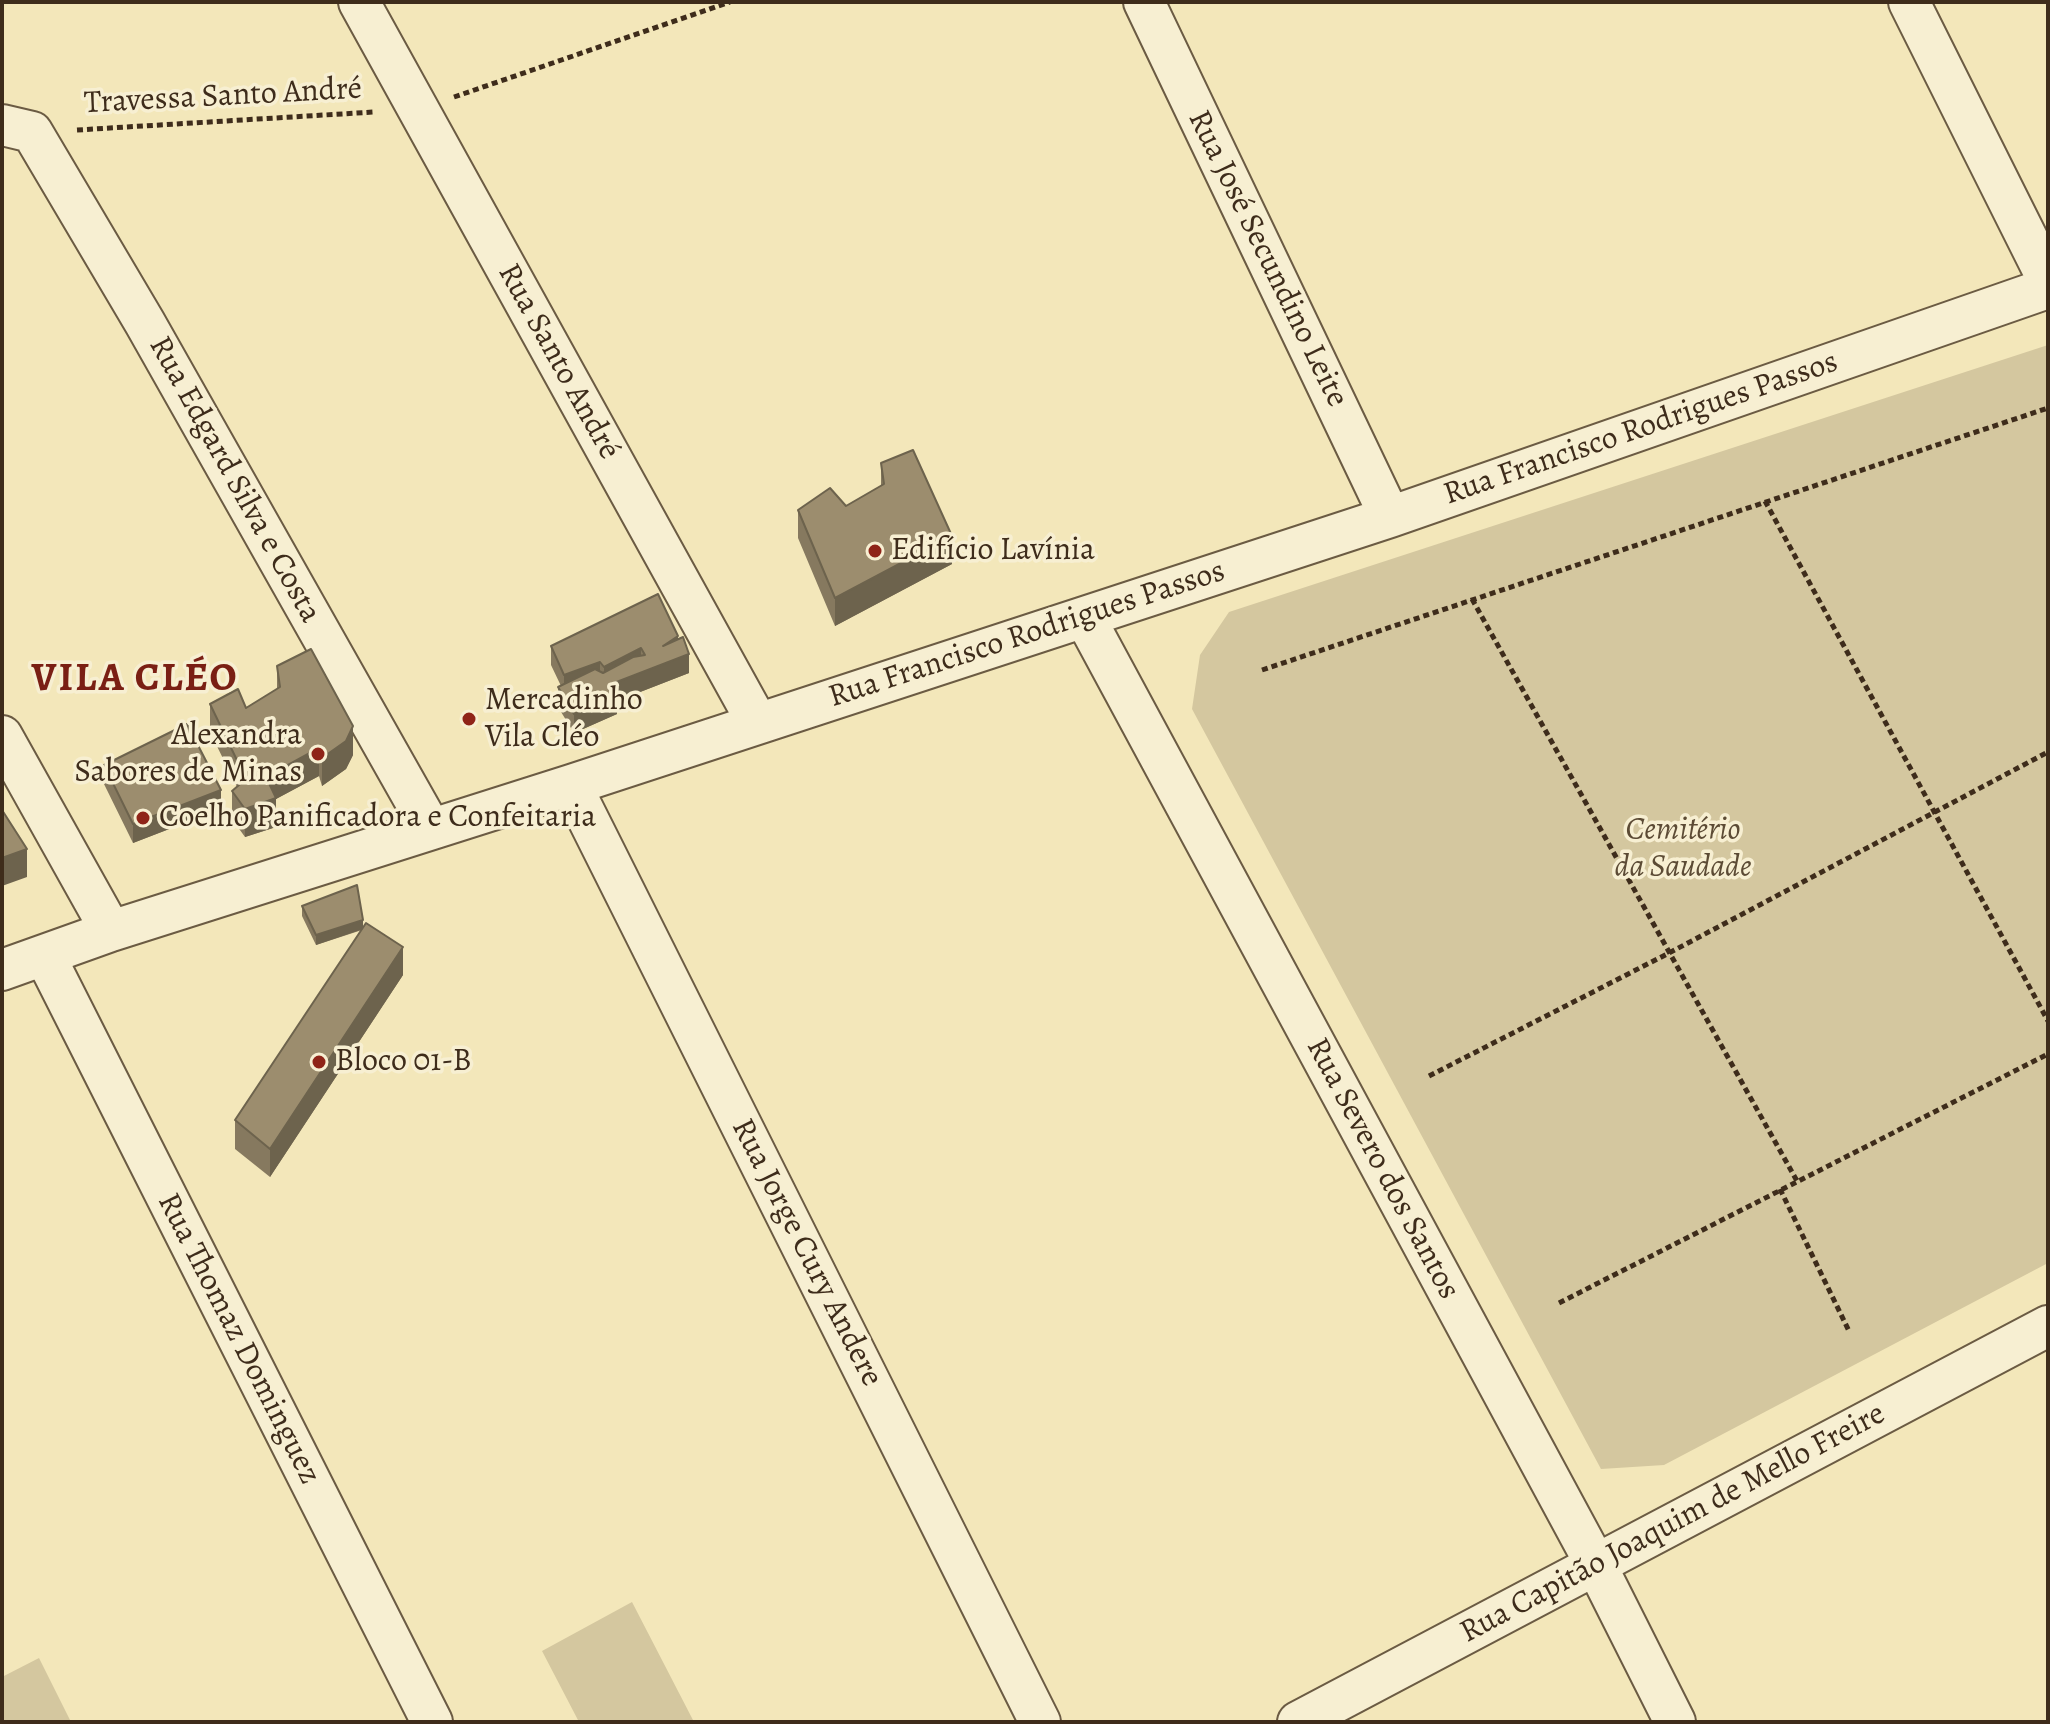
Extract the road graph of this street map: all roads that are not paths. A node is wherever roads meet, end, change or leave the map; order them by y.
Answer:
1 (359, 2) edge
2 (1144, 2) edge
3 (1909, 2) edge
4 (17, 129) edge
5 (2048, 280) edge
6 (2048, 288) edge
7 (1390, 517) junction
8 (1085, 618) junction
9 (757, 722) junction
10 (2, 736) edge
11 (571, 785) junction
12 (431, 829) junction
13 (111, 931) junction
14 (45, 956) junction
15 (2, 970) edge
16 (2048, 1326) edge
17 (1596, 1565) junction
18 (432, 1722) edge
19 (1040, 1722) edge
20 (1298, 1722) edge
21 (1675, 1722) edge

1 - 9 street, Rua Santo André
2 - 7 street, Rua José Secundino Leite
3 - 5 street
4 - 12 street, Rua Edgard Silva e Costa
6 - 7 street, Rua Francisco Rodrigues Passos
7 - 8 street, Rua Francisco Rodrigues Passos
8 - 9 street, Rua Francisco Rodrigues Passos
8 - 17 street, Rua Severo dos Santos
9 - 11 street, Rua Francisco Rodrigues Passos
10 - 13 street
11 - 12 street, Rua Francisco Rodrigues Passos
11 - 19 street, Rua Jorge Cury Andere
12 - 13 street, Rua Francisco Rodrigues Passos
13 - 14 street, Rua Francisco Rodrigues Passos
14 - 15 street, Rua Francisco Rodrigues Passos
14 - 18 street, Rua Thomaz Dominguez
16 - 17 street, Rua Capitão Joaquim de Mello Freire
17 - 20 street, Rua Capitão Joaquim de Mello Freire
17 - 21 street, Rua Severo dos Santos

